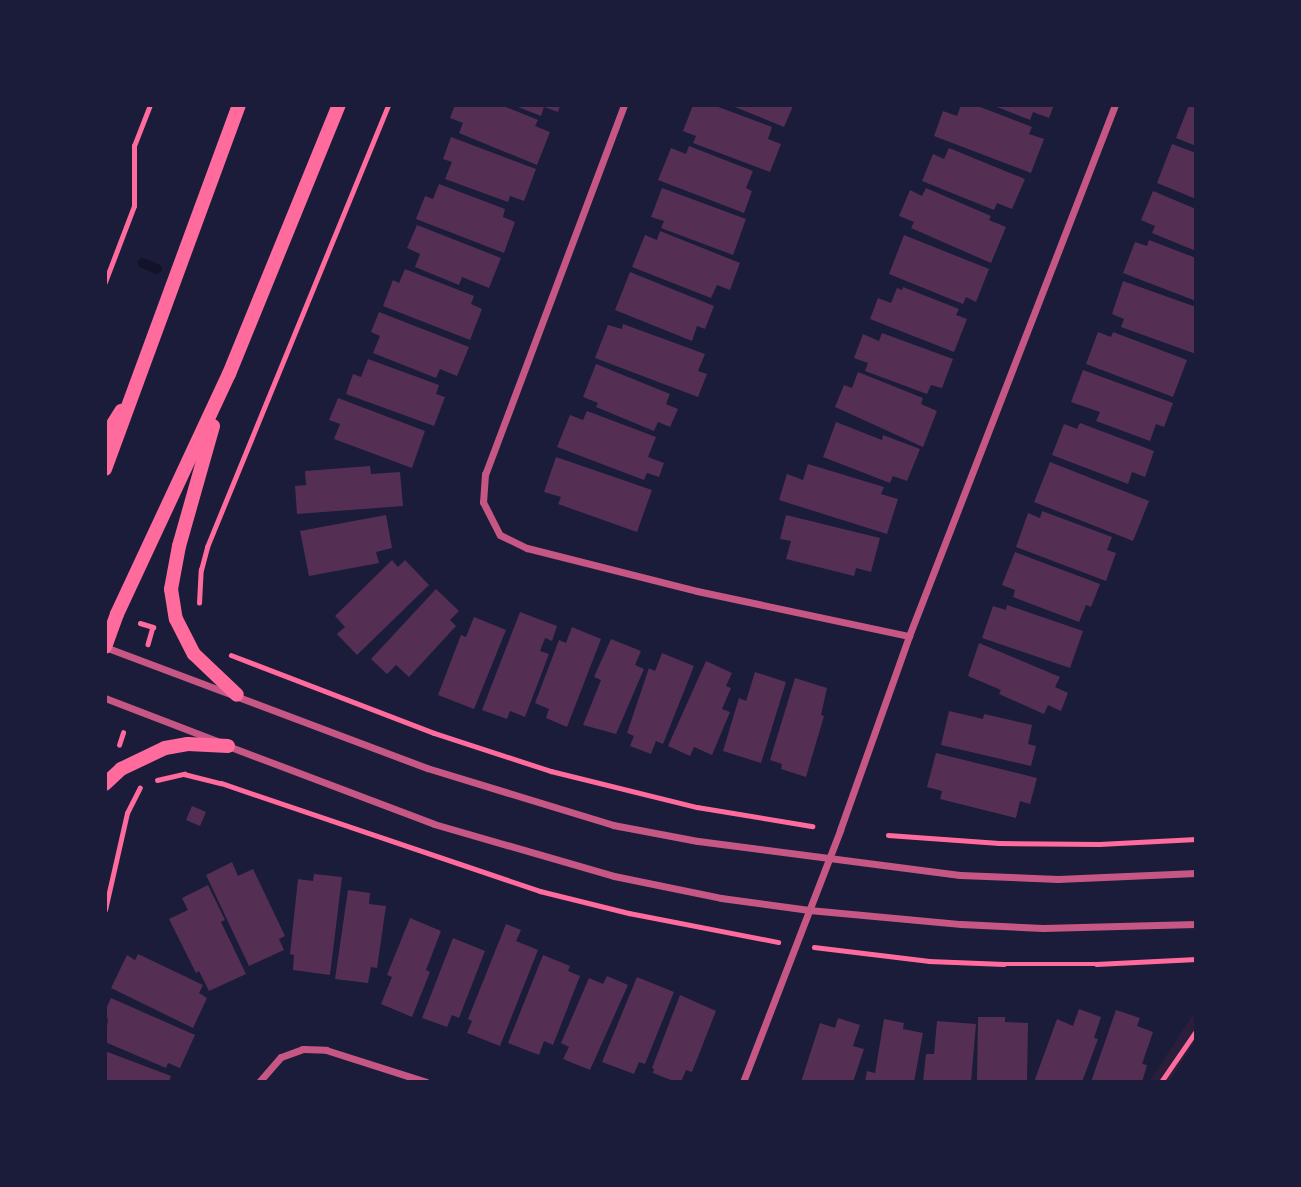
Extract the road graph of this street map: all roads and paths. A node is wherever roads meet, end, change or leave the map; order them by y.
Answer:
1 (150, 105) edge
2 (239, 105) edge
3 (340, 105) edge
4 (388, 105) edge
5 (624, 105) edge
6 (1115, 105) edge
7 (105, 282) edge
8 (229, 374) junction
9 (140, 380) junction
10 (105, 437) edge
11 (105, 469) edge
12 (199, 608) dead end
13 (141, 623) dead end
14 (909, 636) junction
15 (148, 644) dead end
16 (105, 647) edge
17 (226, 653) dead end
18 (237, 695) junction
19 (105, 698) edge
20 (228, 746) junction
21 (105, 784) edge
22 (812, 826) dead end
23 (888, 835) dead end
24 (1196, 839) edge
25 (828, 859) junction
26 (1196, 873) edge
27 (105, 910) edge
28 (809, 910) junction
29 (1196, 924) edge
30 (757, 939) dead end
31 (833, 950) dead end
32 (1196, 959) edge
33 (1196, 1031) edge
34 (259, 1082) edge
35 (426, 1082) edge
36 (743, 1082) edge
37 (1161, 1082) edge

1 - 7 path
2 - 9 main road
3 - 8 main road
4 - 12 path
5 - 14 street
6 - 14 street
8 - 16 main road
8 - 18 main road
9 - 10 main road
9 - 11 main road
13 - 15 path
14 - 25 street
16 - 18 street
17 - 22 path
18 - 25 street
19 - 20 street
20 - 21 main road
20 - 28 street
23 - 24 path
25 - 26 street
25 - 28 street
27 - 30 path
28 - 29 street
28 - 36 street
31 - 32 path
33 - 37 path
34 - 35 street

